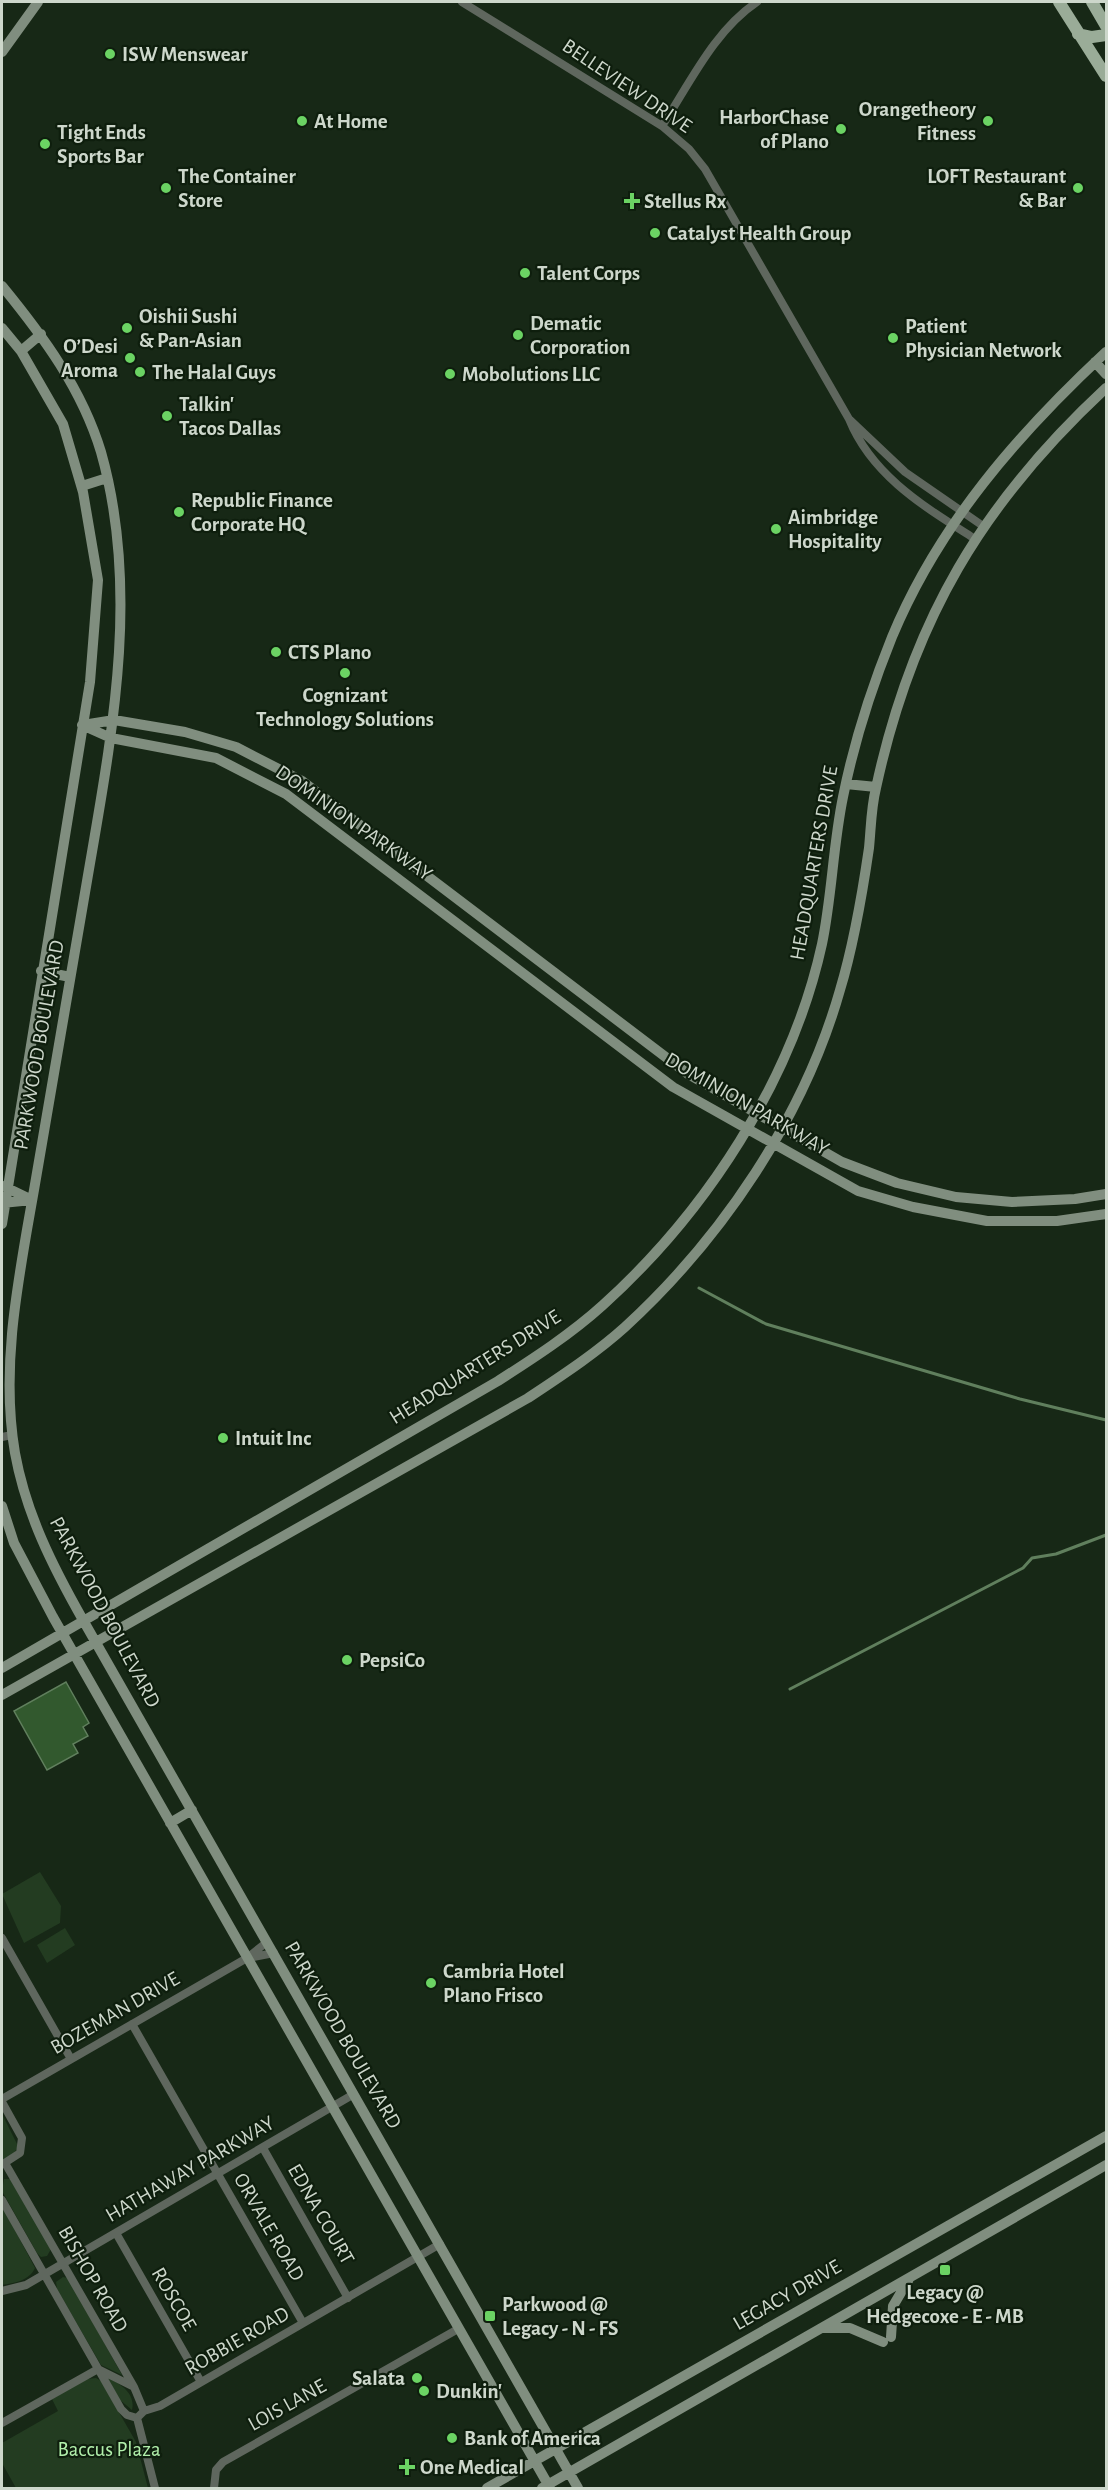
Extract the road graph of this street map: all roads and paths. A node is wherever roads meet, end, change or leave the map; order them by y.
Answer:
1 (38, 2) edge
2 (462, 2) edge
3 (757, 2) edge
4 (1059, 2) edge
5 (1092, 2) edge
6 (1107, 26) edge
7 (1078, 34) junction
8 (1107, 35) edge
9 (2, 52) edge
10 (1107, 76) edge
11 (662, 126) junction
12 (2, 286) edge
13 (2, 328) edge
14 (41, 334) junction
15 (21, 351) junction
16 (1107, 352) edge
17 (1095, 362) junction
18 (1107, 374) edge
19 (1107, 388) edge
20 (849, 419) junction
21 (107, 478) junction
22 (82, 486) junction
23 (963, 512) junction
24 (954, 525) junction
25 (983, 526) junction
26 (975, 539) junction
27 (114, 720) junction
28 (82, 725) junction
29 (111, 738) junction
30 (261, 758) junction
31 (252, 776) junction
32 (846, 783) junction
33 (876, 787) junction
34 (41, 971) junction
35 (70, 977) junction
36 (581, 995) junction
37 (570, 1010) junction
38 (756, 1111) junction
39 (782, 1126) junction
40 (746, 1128) junction
41 (772, 1142) junction
42 (4, 1186) edge
43 (1107, 1194) edge
44 (32, 1200) junction
45 (3, 1204) edge
46 (1107, 1214) edge
47 (2, 1224) edge
48 (7, 1436) edge
49 (2, 1506) edge
50 (5, 1529) edge
51 (83, 1620) junction
52 (62, 1632) junction
53 (96, 1641) junction
54 (74, 1654) junction
55 (2, 1668) edge
56 (2, 1695) edge
57 (192, 1810) junction
58 (170, 1823) junction
59 (2, 1938) edge
60 (267, 1942) junction
61 (273, 1953) junction
62 (246, 1958) junction
63 (132, 2024) junction
64 (71, 2059) junction
65 (354, 2094) junction
66 (2, 2101) edge
67 (331, 2108) junction
68 (1107, 2136) edge
69 (262, 2148) junction
70 (3, 2164) edge
71 (1107, 2165) edge
72 (218, 2174) junction
73 (2, 2200) edge
74 (116, 2233) junction
75 (440, 2244) junction
76 (417, 2257) junction
77 (64, 2263) junction
78 (44, 2275) junction
79 (911, 2277) junction
80 (2, 2291) edge
81 (348, 2298) junction
82 (303, 2323) junction
83 (820, 2328) junction
84 (458, 2329) junction
85 (98, 2369) junction
86 (201, 2382) junction
87 (134, 2387) junction
88 (144, 2411) junction
89 (137, 2418) junction
90 (2, 2423) edge
91 (556, 2449) junction
92 (534, 2462) junction
93 (569, 2473) junction
94 (546, 2487) edge
95 (155, 2488) edge
96 (214, 2488) edge
97 (487, 2488) edge
98 (578, 2488) edge

1 - 9 main road
2 - 11 street, BELLEVIEW DRIVE
3 - 11 street
4 - 7 main road
5 - 6 main road
7 - 8 main road
7 - 10 main road
11 - 20 street, BELLEVIEW DRIVE
12 - 14 main road, PARKWOOD BOULEVARD
13 - 15 main road, PARKWOOD BOULEVARD
14 - 15 main road
14 - 21 main road, PARKWOOD BOULEVARD
15 - 22 main road, PARKWOOD BOULEVARD
16 - 17 main road, HEADQUARTERS DRIVE
17 - 18 main road
17 - 23 main road, HEADQUARTERS DRIVE
19 - 25 main road
20 - 23 street, BELLEVIEW DRIVE
20 - 24 street, BELLEVIEW DRIVE
21 - 22 main road
21 - 27 main road, PARKWOOD BOULEVARD
22 - 28 main road, PARKWOOD BOULEVARD
23 - 24 main road, HEADQUARTERS DRIVE
23 - 25 street, BELLEVIEW DRIVE
24 - 26 street, BELLEVIEW DRIVE
24 - 32 main road, HEADQUARTERS DRIVE
25 - 26 main road
26 - 33 main road
27 - 28 main road, DOMINION PARKWAY
27 - 29 main road, PARKWOOD BOULEVARD
27 - 30 main road, DOMINION PARKWAY
28 - 29 main road, DOMINION PARKWAY
28 - 34 main road, PARKWOOD BOULEVARD
29 - 31 main road, DOMINION PARKWAY
29 - 35 main road, PARKWOOD BOULEVARD
30 - 31 main road
30 - 36 main road, DOMINION PARKWAY
31 - 37 main road, DOMINION PARKWAY
32 - 33 main road
32 - 38 main road, HEADQUARTERS DRIVE
33 - 39 main road
34 - 35 main road
34 - 42 main road, PARKWOOD BOULEVARD
35 - 44 main road, PARKWOOD BOULEVARD
36 - 37 main road
36 - 38 main road, DOMINION PARKWAY
37 - 40 main road, DOMINION PARKWAY
38 - 39 main road, DOMINION PARKWAY
38 - 40 main road, HEADQUARTERS DRIVE
39 - 41 main road
39 - 43 main road, DOMINION PARKWAY
40 - 41 main road, DOMINION PARKWAY
40 - 51 main road, HEADQUARTERS DRIVE
41 - 46 main road, DOMINION PARKWAY
41 - 53 main road
42 - 44 main road
42 - 45 main road, PARKWOOD BOULEVARD
44 - 45 main road
44 - 48 main road, PARKWOOD BOULEVARD
45 - 47 main road, PARKWOOD BOULEVARD
48 - 51 main road, PARKWOOD BOULEVARD
49 - 50 main road
50 - 52 main road
51 - 52 main road, HEADQUARTERS DRIVE
51 - 53 main road, PARKWOOD BOULEVARD
52 - 54 main road
52 - 55 main road, HEADQUARTERS DRIVE
53 - 54 main road
53 - 57 main road, PARKWOOD BOULEVARD
54 - 56 main road
54 - 58 main road
57 - 58 main road
57 - 60 main road, PARKWOOD BOULEVARD
58 - 62 main road
59 - 64 street
60 - 61 main road, PARKWOOD BOULEVARD
60 - 62 street, BOZEMAN DRIVE
61 - 62 street, BOZEMAN DRIVE
61 - 65 main road, PARKWOOD BOULEVARD
62 - 63 street, BOZEMAN DRIVE
62 - 67 main road
63 - 64 street, BOZEMAN DRIVE
63 - 72 street, ORVALE ROAD
64 - 66 street, BOZEMAN DRIVE
65 - 67 street, HATHAWAY PARKWAY
65 - 75 main road, PARKWOOD BOULEVARD
66 - 70 street
67 - 69 street, HATHAWAY PARKWAY
67 - 76 main road
68 - 91 main road, LEGACY DRIVE
69 - 72 street, HATHAWAY PARKWAY
69 - 81 street, EDNA COURT
70 - 77 street, BISHOP ROAD
71 - 79 main road
72 - 74 street, HATHAWAY PARKWAY
72 - 82 street, ORVALE ROAD
73 - 78 street, BISHOP ROAD
74 - 77 street, HATHAWAY PARKWAY
74 - 86 street, ROSCOE
75 - 76 street, ROBBIE ROAD
75 - 91 main road, PARKWOOD BOULEVARD
76 - 81 street, ROBBIE ROAD
76 - 84 main road
77 - 78 street, HATHAWAY PARKWAY
77 - 87 street, BISHOP ROAD
78 - 80 street, HATHAWAY PARKWAY
78 - 85 street, BISHOP ROAD
79 - 83 main road
79 - 83 main road
81 - 82 street, ROBBIE ROAD
82 - 86 street, ROBBIE ROAD
83 - 93 main road
84 - 92 main road
84 - 96 street, LOIS LANE
85 - 87 street
85 - 89 street, BISHOP ROAD
85 - 90 street
86 - 88 street, ROBBIE ROAD
87 - 88 street, BISHOP ROAD
88 - 89 street
89 - 95 street
91 - 92 main road, LEGACY DRIVE
91 - 93 main road, PARKWOOD BOULEVARD
92 - 94 main road
92 - 97 main road, LEGACY DRIVE
93 - 94 main road
93 - 98 main road, PARKWOOD BOULEVARD

